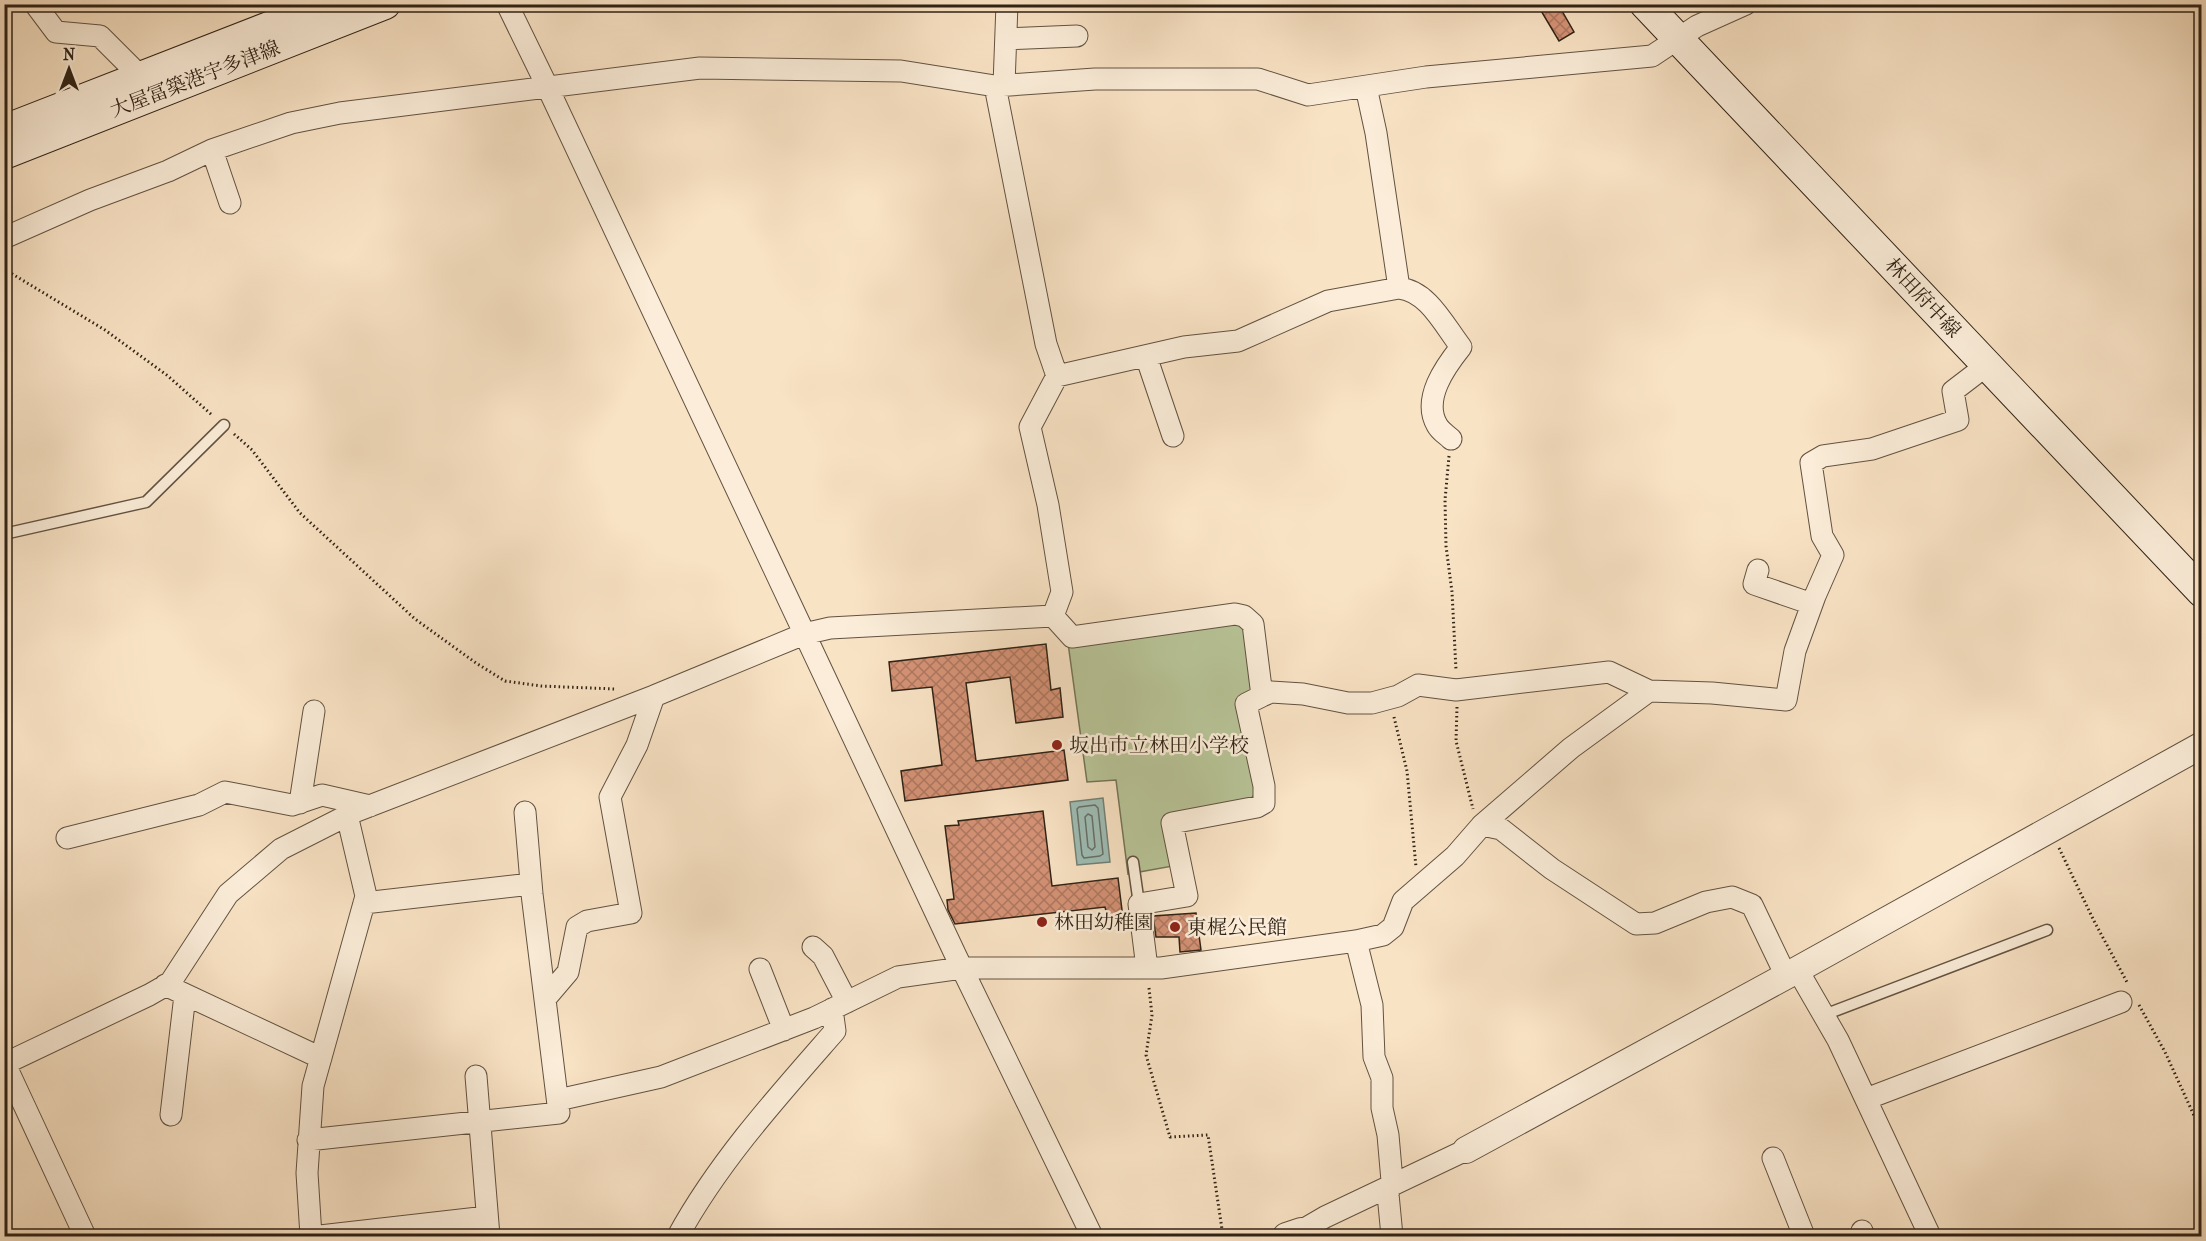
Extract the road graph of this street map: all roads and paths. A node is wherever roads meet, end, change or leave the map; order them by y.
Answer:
1 (34, 4) edge
2 (328, 4) edge
3 (385, 4) edge
4 (507, 4) edge
5 (1007, 4) edge
6 (1645, 4) edge
7 (1746, 4) edge
8 (1077, 36) dead end
9 (1006, 39) junction
10 (1677, 39) junction
11 (141, 77) junction
12 (547, 86) junction
13 (999, 86) junction
14 (1366, 87) junction
15 (4, 130) edge
16 (213, 150) junction
17 (4, 154) edge
18 (230, 203) dead end
19 (4, 238) edge
20 (4, 269) edge
21 (1399, 288) junction
22 (1146, 356) junction
23 (1987, 365) junction
24 (1057, 376) junction
25 (224, 425) junction
26 (1173, 436) dead end
27 (1451, 439) joint
28 (4, 534) edge
29 (1758, 570) dead end
30 (2202, 592) edge
31 (1812, 604) junction
32 (1053, 615) junction
33 (804, 634) junction
34 (1456, 690) junction
35 (1649, 691) junction
36 (654, 696) junction
37 (1262, 696) junction
38 (1394, 697) junction
39 (314, 711) dead end
40 (2202, 745) edge
41 (300, 802) junction
42 (370, 806) junction
43 (525, 812) dead end
44 (347, 815) junction
45 (1482, 825) junction
46 (2050, 830) junction
47 (68, 838) dead end
48 (1133, 862) dead end
49 (531, 884) junction
50 (1419, 887) junction
51 (364, 903) junction
52 (1139, 904) junction
53 (2047, 930) dead end
54 (1356, 941) junction
55 (813, 947) dead end
56 (962, 968) junction
57 (1147, 968) junction
58 (760, 969) dead end
59 (1792, 973) junction
60 (165, 986) junction
61 (185, 995) junction
62 (545, 999) junction
63 (2130, 999) junction
64 (839, 1006) junction
65 (1824, 1015) junction
66 (784, 1030) junction
67 (321, 1058) junction
68 (5, 1063) edge
69 (476, 1076) dead end
70 (558, 1100) junction
71 (1866, 1100) junction
72 (171, 1115) dead end
73 (479, 1122) junction
74 (2202, 1133) edge
75 (308, 1140) junction
76 (1466, 1150) joint
77 (1773, 1158) dead end
78 (1390, 1188) junction
79 (488, 1227) edge
80 (1296, 1234) edge
81 (85, 1236) edge
82 (311, 1236) edge
83 (320, 1236) edge
84 (678, 1236) edge
85 (1092, 1236) edge
86 (1223, 1236) edge
87 (1392, 1236) edge
88 (1804, 1236) edge
89 (1930, 1236) edge

1 - 11 street
2 - 11 main road, 大屋冨築港宇多津線
3 - 17 main road, 大屋冨築港宇多津線
4 - 12 street
5 - 9 street
6 - 10 main road, 林田府中線
7 - 10 street
8 - 9 street
9 - 13 street
10 - 14 street
10 - 23 main road, 林田府中線
11 - 15 main road, 大屋冨築港宇多津線
12 - 13 street
12 - 16 street
12 - 33 street
13 - 14 street
13 - 24 street
14 - 21 street
16 - 18 street
16 - 19 street
20 - 25 path
21 - 22 street
21 - 27 street
22 - 24 street
22 - 26 street
23 - 30 main road, 林田府中線
23 - 31 street
24 - 32 street
25 - 28 lane
25 - 36 path
27 - 34 path
29 - 31 street
31 - 35 street
32 - 33 street
32 - 37 street
33 - 36 street
33 - 56 street
34 - 35 street
34 - 38 street
34 - 45 path
35 - 45 street
36 - 42 street
36 - 62 street
37 - 38 street
37 - 52 street
38 - 50 path
39 - 41 street
40 - 46 street
41 - 42 street
41 - 47 street
42 - 44 street
43 - 49 street
44 - 51 street
44 - 60 street
45 - 50 street
45 - 59 street
46 - 59 street
46 - 63 path
48 - 52 lane
49 - 51 street
49 - 62 street
50 - 54 street
51 - 67 street
52 - 57 street
53 - 65 lane
54 - 57 street
54 - 78 street
55 - 64 street
56 - 57 street
56 - 64 street
56 - 85 street
57 - 86 path
58 - 66 street
59 - 65 street
59 - 76 street
60 - 61 street
60 - 68 street
61 - 67 street
61 - 72 street
62 - 70 street
63 - 71 street
63 - 74 path
64 - 66 street
64 - 84 street
65 - 71 street
66 - 70 street
67 - 75 street
68 - 81 street
69 - 73 street
70 - 73 street
71 - 89 street
73 - 75 street
73 - 79 street
75 - 82 street
76 - 78 street
77 - 88 street
78 - 80 street
78 - 87 street
79 - 83 street

